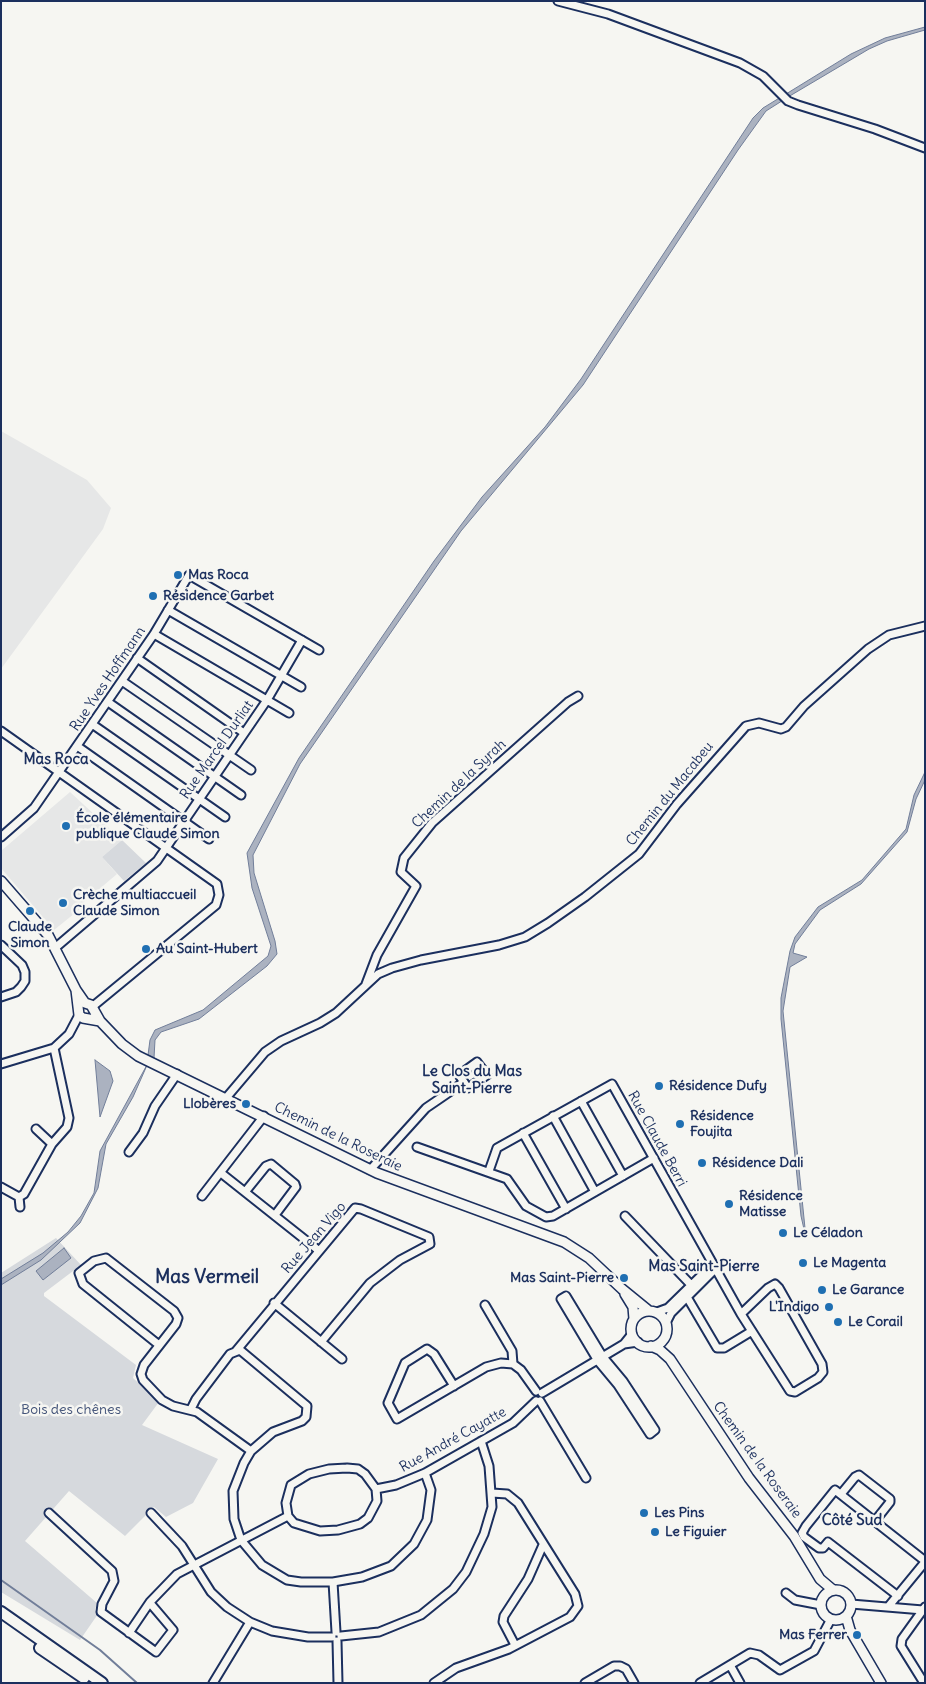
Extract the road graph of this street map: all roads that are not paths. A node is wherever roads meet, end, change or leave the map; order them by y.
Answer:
1 (558, 1) edge
2 (925, 148) edge
3 (168, 610) junction
4 (925, 626) edge
5 (154, 634) junction
6 (302, 640) junction
7 (319, 650) dead end
8 (138, 658) junction
9 (281, 676) junction
10 (122, 680) junction
11 (301, 687) dead end
12 (578, 696) dead end
13 (267, 700) junction
14 (108, 702) junction
15 (288, 713) dead end
16 (92, 724) junction
17 (1, 732) edge
18 (244, 733) junction
19 (77, 746) junction
20 (229, 755) junction
21 (251, 770) dead end
22 (59, 772) junction
23 (214, 776) junction
24 (241, 795) dead end
25 (198, 799) junction
26 (225, 817) dead end
27 (183, 821) junction
28 (1, 837) edge
29 (209, 839) dead end
30 (166, 846) junction
31 (1, 881) edge
32 (1, 945) edge
33 (55, 948) junction
34 (366, 984) junction
35 (1, 997) edge
36 (86, 1011) junction
37 (54, 1048) junction
38 (1, 1064) edge
39 (176, 1074) junction
40 (464, 1082) dead end
41 (226, 1098) junction
42 (581, 1101) junction
43 (264, 1116) junction
44 (553, 1116) junction
45 (36, 1129) dead end
46 (523, 1133) junction
47 (52, 1144) junction
48 (417, 1147) dead end
49 (129, 1152) dead end
50 (654, 1158) junction
51 (370, 1170) junction
52 (221, 1172) junction
53 (489, 1172) junction
54 (623, 1176) junction
55 (1, 1187) edge
56 (245, 1192) junction
57 (595, 1192) junction
58 (202, 1196) dead end
59 (19, 1197) junction
60 (20, 1207) dead end
61 (566, 1209) junction
62 (275, 1215) junction
63 (625, 1216) dead end
64 (318, 1250) junction
65 (715, 1266) junction
66 (693, 1287) junction
67 (622, 1289) junction
68 (687, 1297) junction
69 (274, 1303) junction
70 (485, 1305) dead end
71 (653, 1312) junction
72 (742, 1314) junction
73 (634, 1319) junction
74 (666, 1323) junction
75 (752, 1331) junction
76 (632, 1334) junction
77 (665, 1337) junction
78 (321, 1342) junction
79 (638, 1342) junction
80 (624, 1344) junction
81 (159, 1345) junction
82 (651, 1346) junction
83 (236, 1351) junction
84 (342, 1359) dead end
85 (600, 1359) junction
86 (670, 1359) junction
87 (514, 1364) junction
88 (454, 1386) junction
89 (539, 1392) junction
90 (538, 1401) junction
91 (191, 1409) junction
92 (481, 1441) junction
93 (251, 1451) junction
94 (425, 1474) junction
95 (586, 1478) dead end
96 (376, 1489) junction
97 (838, 1492) junction
98 (492, 1493) junction
99 (49, 1513) dead end
100 (150, 1513) dead end
101 (288, 1516) junction
102 (875, 1521) junction
103 (241, 1540) junction
104 (543, 1545) junction
105 (925, 1562) edge
106 (192, 1564) junction
107 (820, 1579) junction
108 (333, 1582) junction
109 (834, 1590) junction
110 (786, 1593) dead end
111 (898, 1596) junction
112 (822, 1601) junction
113 (150, 1603) junction
114 (850, 1604) junction
115 (888, 1607) junction
116 (924, 1609) edge
117 (1, 1612) edge
118 (839, 1618) junction
119 (1, 1619) edge
120 (250, 1622) junction
121 (129, 1633) junction
122 (337, 1637) junction
123 (515, 1645) junction
124 (730, 1665) junction
125 (90, 1683) edge
126 (102, 1683) edge
127 (213, 1683) edge
128 (338, 1683) edge
129 (434, 1683) edge
130 (585, 1683) edge
131 (634, 1683) edge
132 (700, 1683) edge
133 (740, 1683) edge
134 (881, 1683) edge
135 (924, 1683) edge

1 - 2 street
3 - 5 street, Rue Yves Hoffmann
3 - 6 street, Rue Yves Hoffmann
3 - 9 street
4 - 34 street, Chemin du Macabeu
5 - 8 street, Rue Yves Hoffmann
5 - 13 street
6 - 7 street
6 - 9 street, Rue Marcel Durliat
8 - 10 street, Rue Yves Hoffmann
8 - 18 street
9 - 11 street
9 - 13 street, Rue Marcel Durliat
10 - 14 street, Rue Yves Hoffmann
10 - 20 street
12 - 34 street, Chemin de la Syrah
13 - 15 street
13 - 18 street, Rue Marcel Durliat
14 - 16 street, Rue Yves Hoffmann
14 - 23 street
16 - 19 street, Rue Yves Hoffmann
16 - 25 street
17 - 22 street
18 - 20 street, Rue Marcel Durliat
19 - 22 street, Rue Yves Hoffmann
19 - 27 street
20 - 21 street
20 - 23 street, Rue Marcel Durliat
22 - 28 street, Rue Yves Hoffmann
22 - 30 street
23 - 24 street
23 - 25 street, Rue Marcel Durliat
25 - 26 street
25 - 27 street, Rue Marcel Durliat
27 - 29 street
27 - 30 street, Rue Marcel Durliat
30 - 33 street, Rue Marcel Durliat
30 - 36 street
31 - 33 street, Chemin de la Roseraie
32 - 35 street
33 - 36 street, Chemin de la Roseraie
34 - 41 street, Chemin du Macabeu
36 - 37 street
36 - 39 street, Chemin de la Roseraie
37 - 38 street
37 - 47 street
39 - 41 street, Chemin de la Roseraie
39 - 49 street
40 - 51 street
41 - 43 street, Chemin de la Roseraie
42 - 44 street, Rue Claude Berri
42 - 50 street, Rue Claude Berri
42 - 54 street
43 - 51 street, Chemin de la Roseraie
43 - 52 street
44 - 46 street, Rue Claude Berri
44 - 57 street
45 - 47 street
46 - 53 street, Rue Claude Berri
46 - 61 street
47 - 59 street
48 - 53 street
50 - 54 street
50 - 65 street, Rue Claude Berri
51 - 67 street, Chemin de la Roseraie
52 - 56 street
52 - 58 street
53 - 61 street
54 - 57 street
55 - 59 street
56 - 62 street
56 - 62 street
57 - 61 street
59 - 60 street
62 - 64 street
63 - 66 street
64 - 69 street, Rue Jean Vigo
64 - 78 street, Rue Jean Vigo
65 - 66 street
65 - 72 street, Rue Claude Berri
66 - 68 street
66 - 71 street
67 - 71 street, Chemin de la Roseraie
67 - 73 street, Chemin de la Roseraie
68 - 74 street
68 - 75 street
69 - 78 street
69 - 83 street, Rue Jean Vigo
70 - 87 street
71 - 73 street
71 - 74 street
72 - 75 street, Rue Claude Berri
72 - 75 street, Rue Claude Berri
73 - 76 street
74 - 77 street
76 - 79 street
76 - 80 street
77 - 82 street
77 - 86 street, Chemin de la Roseraie
78 - 84 street
79 - 80 street
79 - 82 street
80 - 85 street
81 - 81 street
81 - 91 street
82 - 86 street, Chemin de la Roseraie
83 - 91 street, Rue Jean Vigo
83 - 93 street
85 - 85 street
85 - 85 street
85 - 89 street
86 - 107 street, Chemin de la Roseraie
87 - 88 street
87 - 89 street
88 - 88 street
89 - 90 street
90 - 92 street, Rue André Cayatte
90 - 95 street
91 - 93 street
92 - 94 street, Rue André Cayatte
92 - 98 street
93 - 103 street
94 - 96 street, Rue André Cayatte
94 - 108 street
96 - 101 street
96 - 101 street
97 - 102 street
97 - 102 street
97 - 111 street
98 - 104 street
98 - 122 street
99 - 121 street
100 - 106 street
101 - 103 street
102 - 105 street
103 - 106 street
103 - 108 street
104 - 123 street
104 - 123 street
105 - 111 street
106 - 113 street
106 - 120 street
107 - 109 street, Chemin de la Roseraie
107 - 112 street, Chemin de la Roseraie
108 - 122 street
109 - 112 street
109 - 114 street
110 - 112 street
111 - 115 street
112 - 118 street
113 - 121 street
113 - 121 street
114 - 115 street
114 - 118 street
115 - 116 street
116 - 135 street
117 - 126 main road
118 - 124 street
118 - 134 street
119 - 125 main road
120 - 122 street
120 - 127 street
122 - 128 street
123 - 129 street
124 - 132 street
124 - 133 street
130 - 131 street

